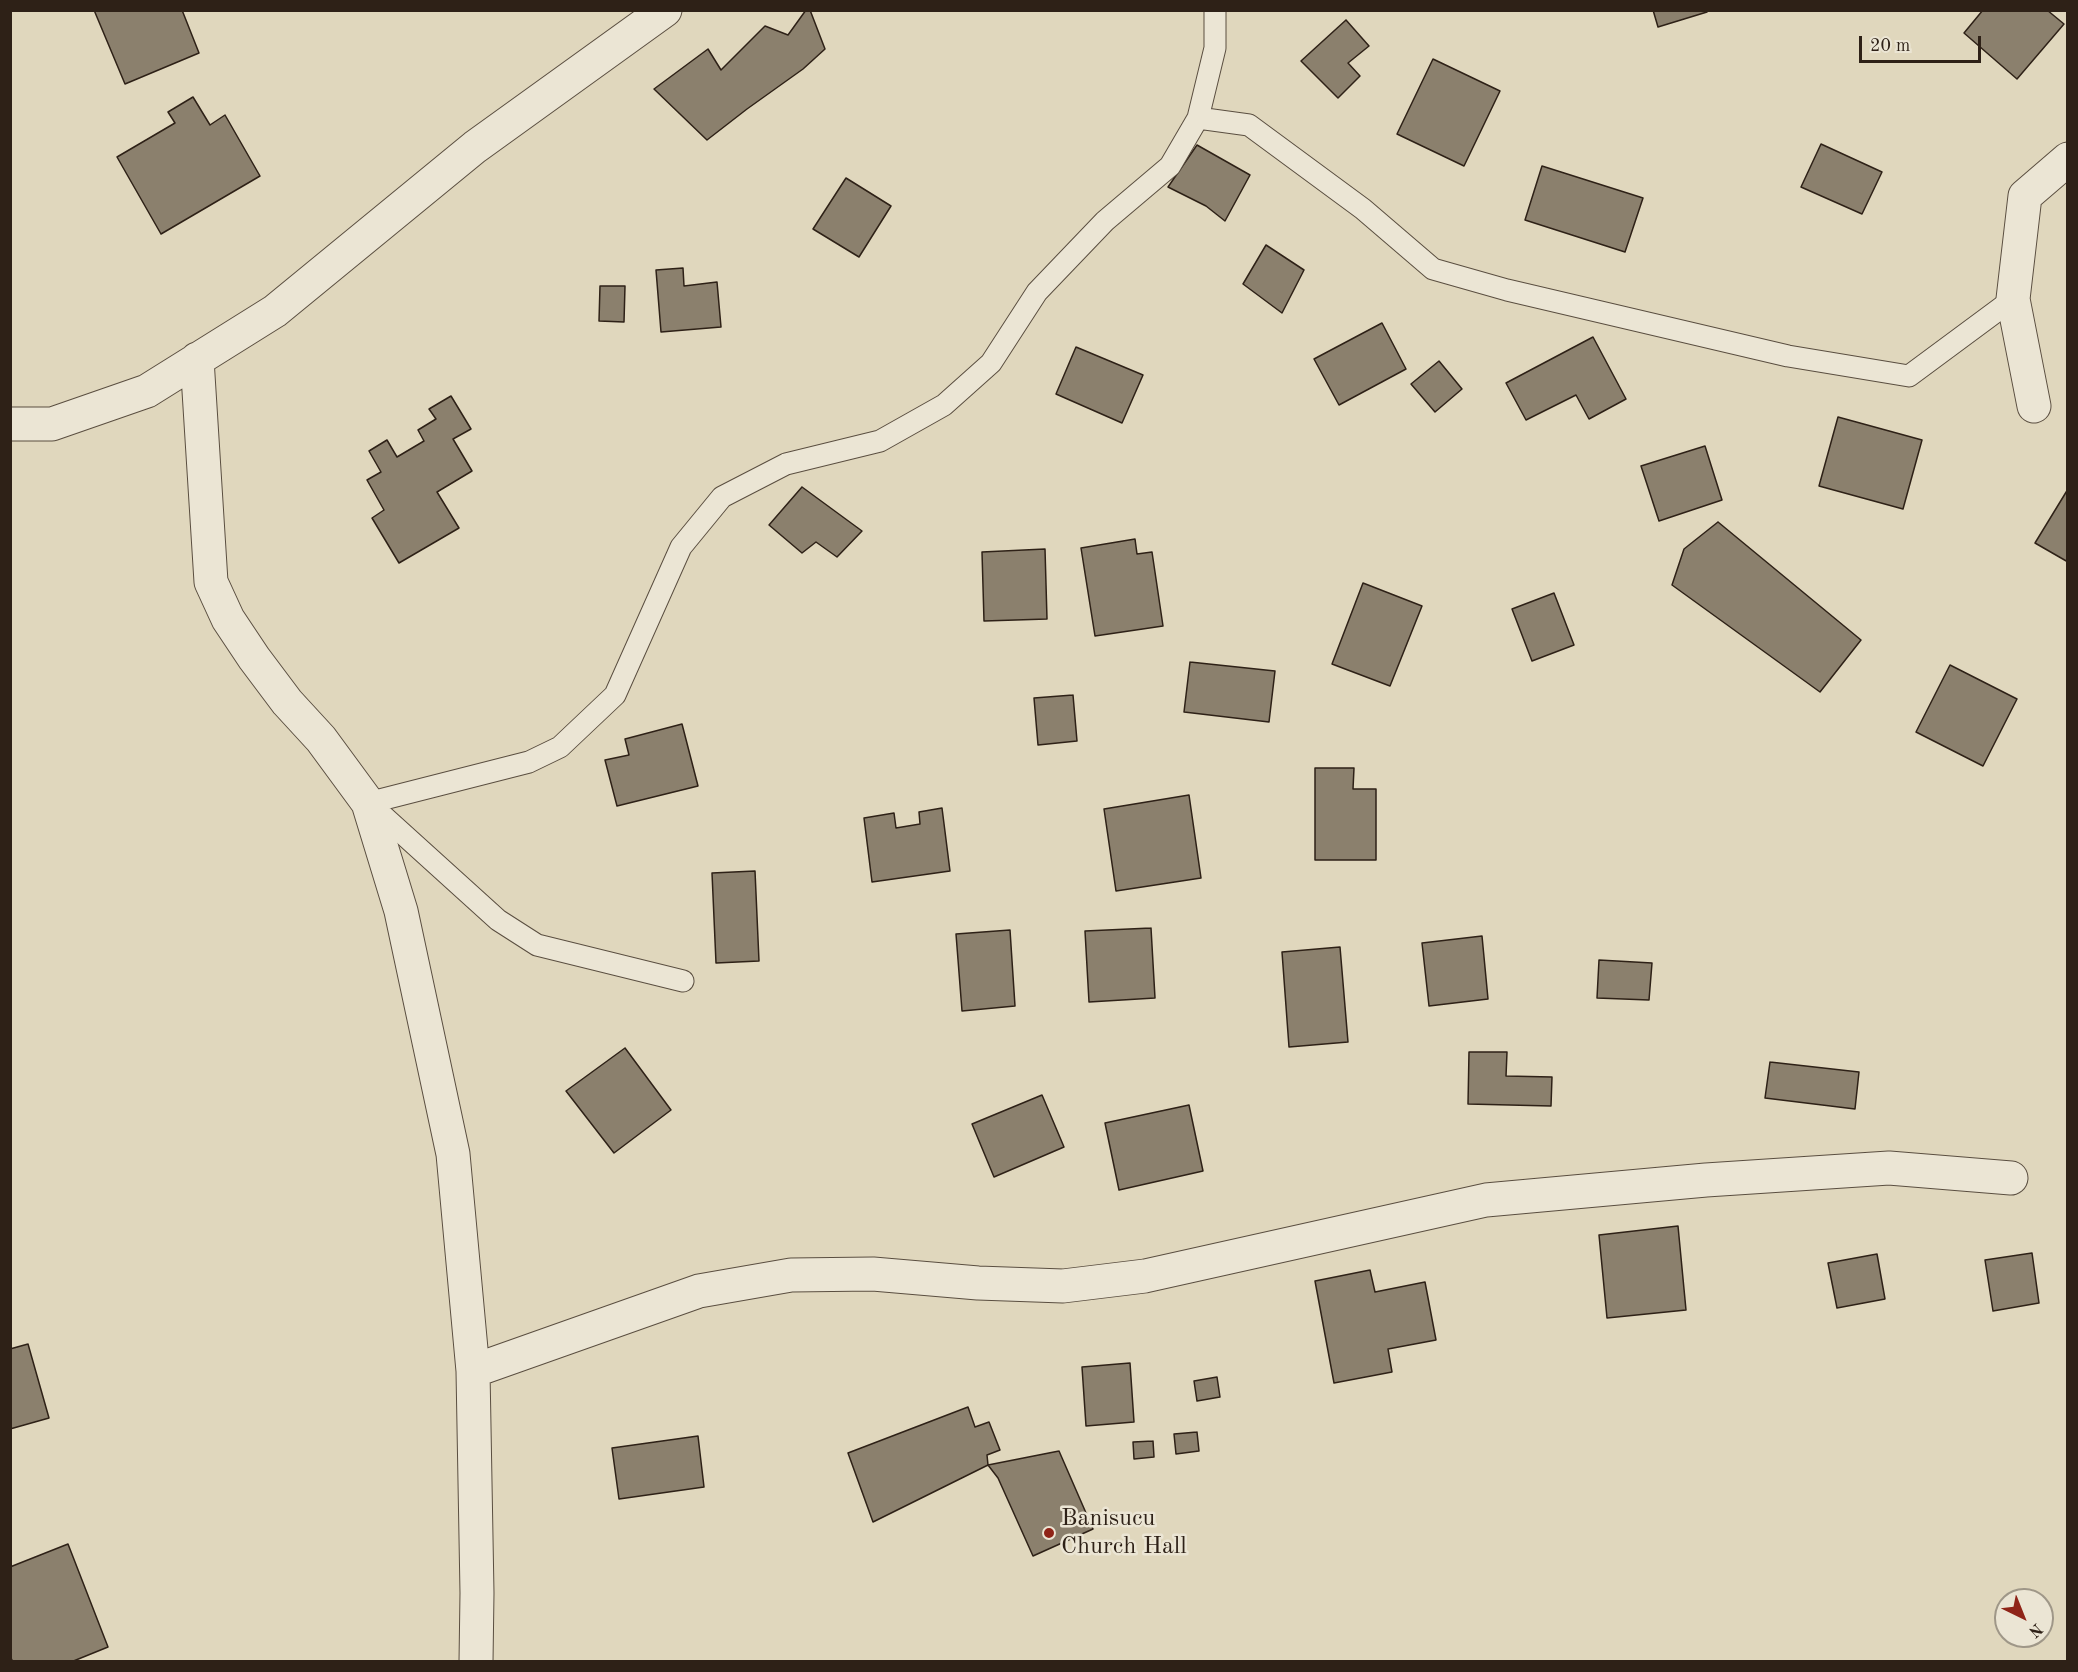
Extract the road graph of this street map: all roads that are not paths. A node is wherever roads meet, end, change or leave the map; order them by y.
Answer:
1 (665, 10) edge
2 (1215, 10) edge
3 (1198, 118) junction
4 (2067, 159) edge
5 (2013, 299) junction
6 (197, 359) junction
7 (2034, 406) dead end
8 (10, 423) edge
9 (368, 802) junction
10 (683, 981) dead end
11 (2011, 1178) dead end
12 (473, 1371) junction
13 (476, 1662) edge

1 - 6 street
2 - 3 lane
3 - 5 lane
3 - 9 lane
4 - 5 street
5 - 7 street
6 - 8 street
6 - 9 street
9 - 10 lane
9 - 12 street
11 - 12 street
12 - 13 street

